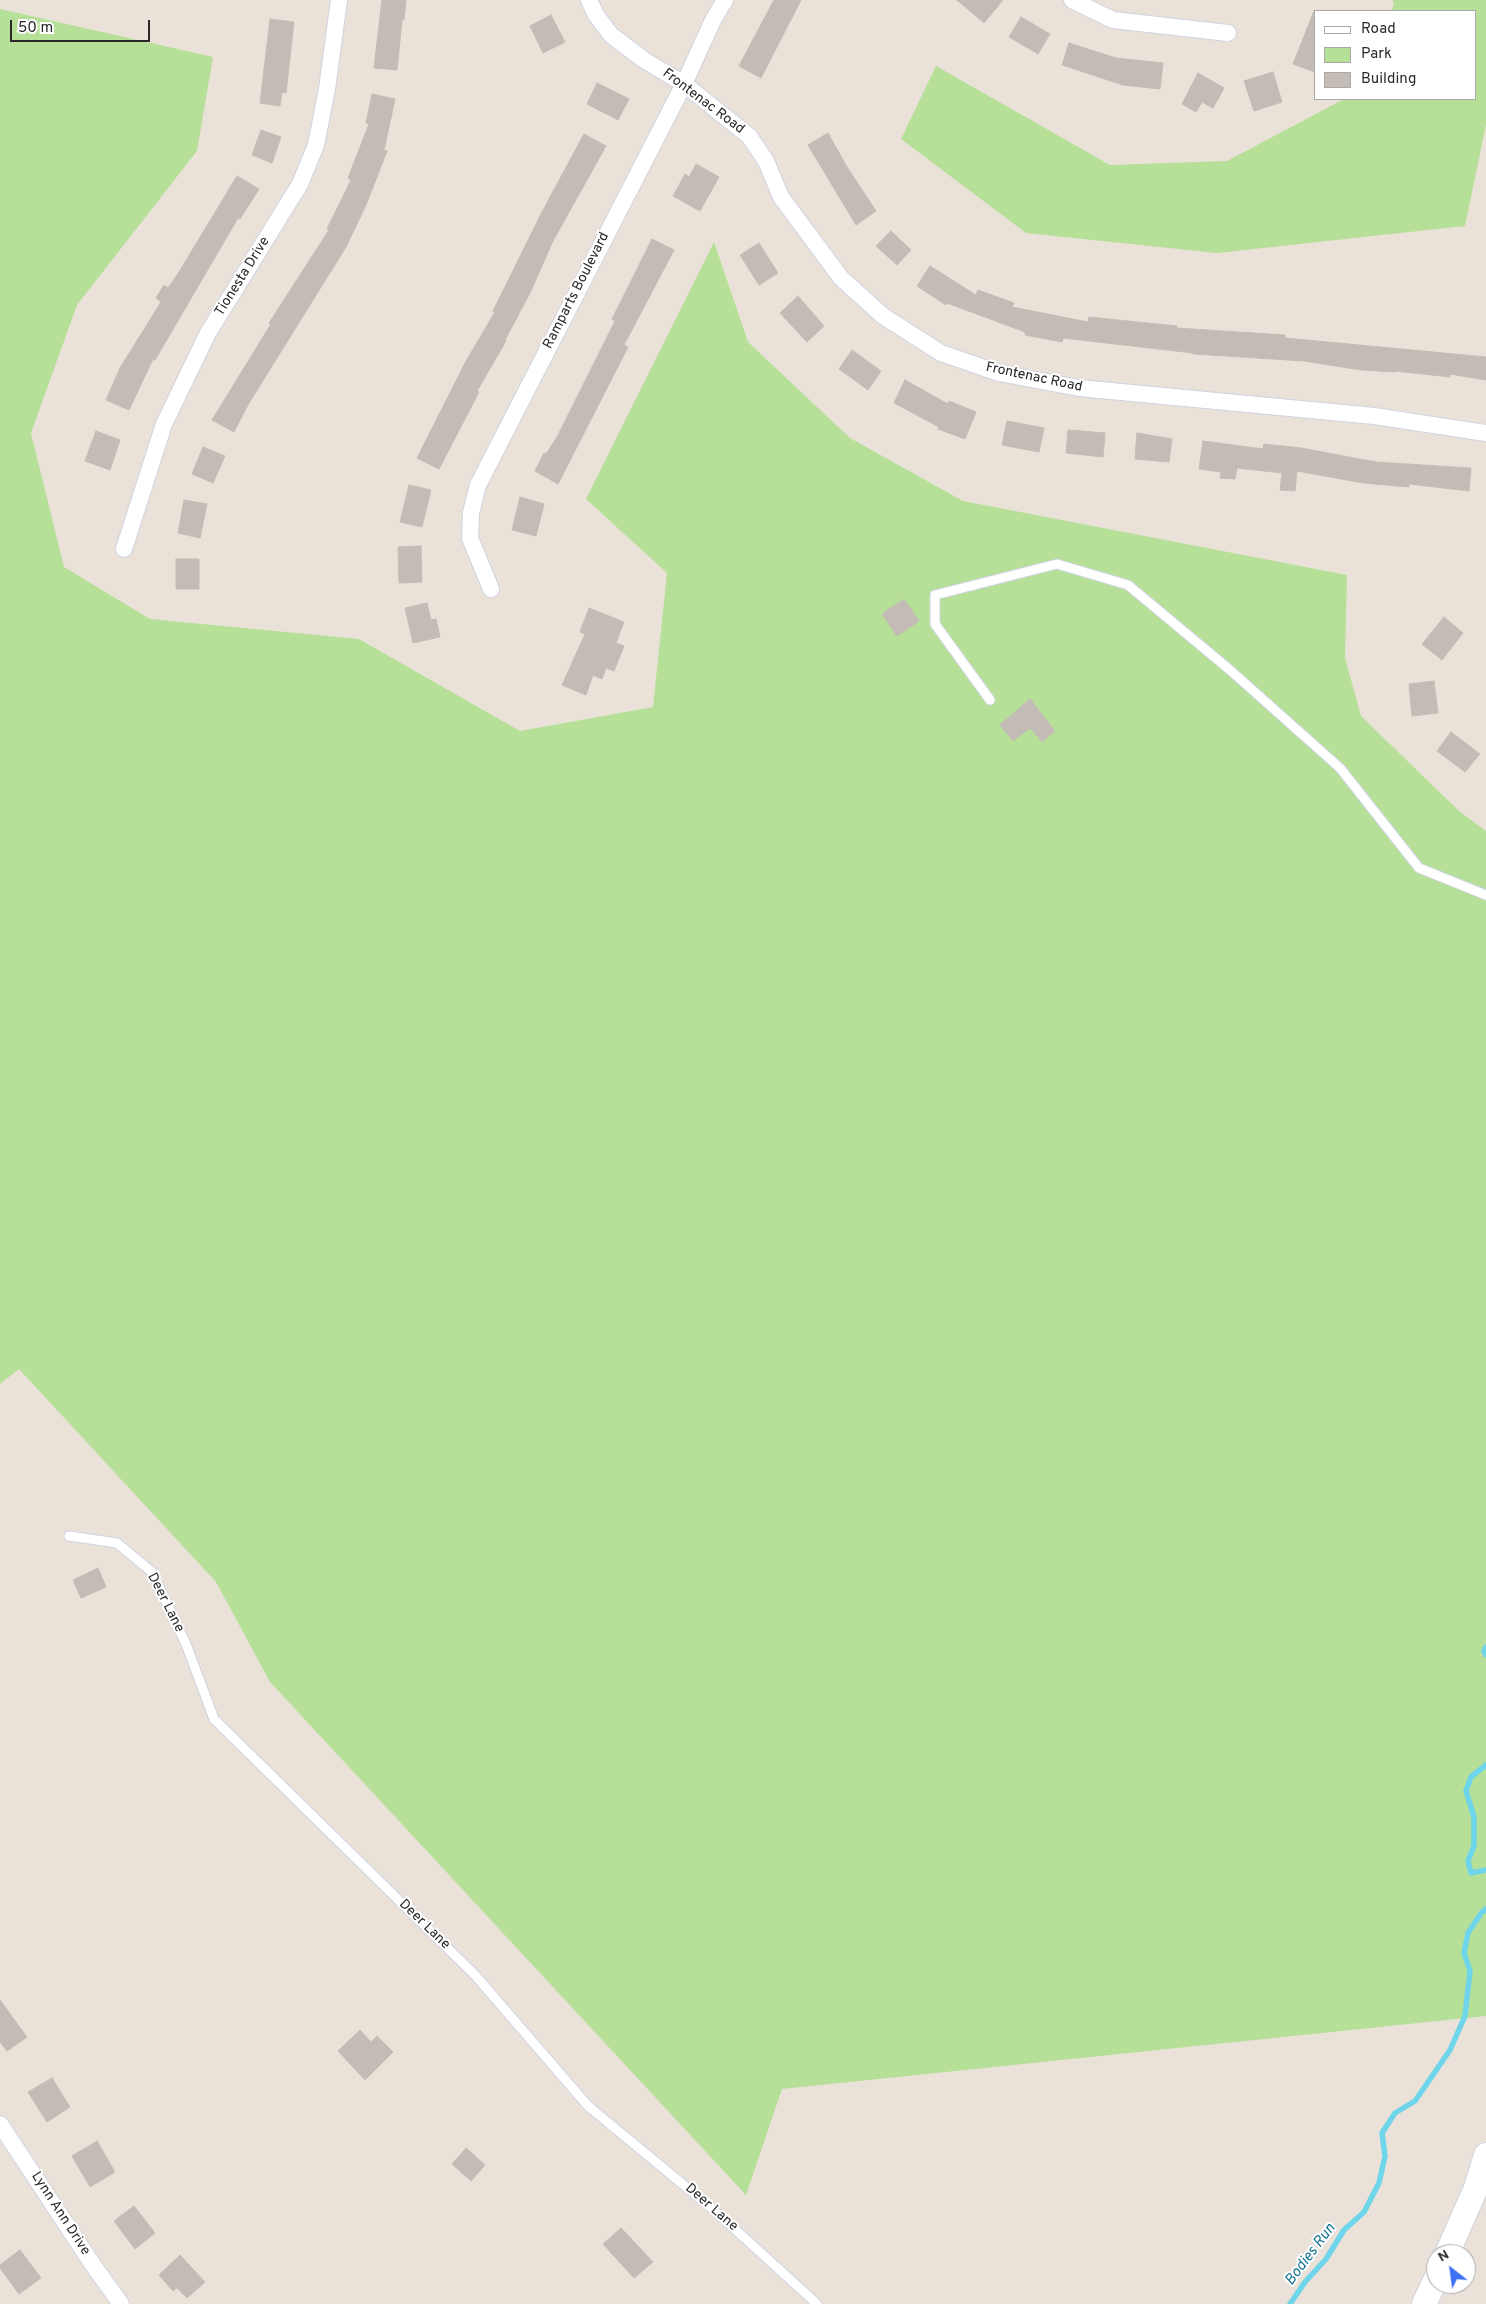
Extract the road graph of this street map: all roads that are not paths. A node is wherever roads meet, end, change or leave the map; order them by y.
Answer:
1 (338, 0) edge
2 (588, 0) edge
3 (725, 0) edge
4 (1072, 0) edge
5 (1228, 33) dead end
6 (684, 84) junction
7 (1486, 433) edge
8 (124, 549) dead end
9 (491, 589) dead end
10 (990, 700) dead end
11 (1486, 895) edge
12 (69, 1536) dead end
13 (0, 2124) edge
14 (1486, 2155) edge
15 (1451, 2244) edge
16 (121, 2304) edge
17 (816, 2304) edge

1 - 8 street, Tionesta Drive
2 - 6 street, Frontenac Road
3 - 6 street, Ramparts Boulevard
4 - 5 street
6 - 7 street, Frontenac Road
6 - 9 street, Ramparts Boulevard
10 - 11 lane
12 - 17 lane, Deer Lane
13 - 16 street, Lynn Ann Drive
14 - 15 street

